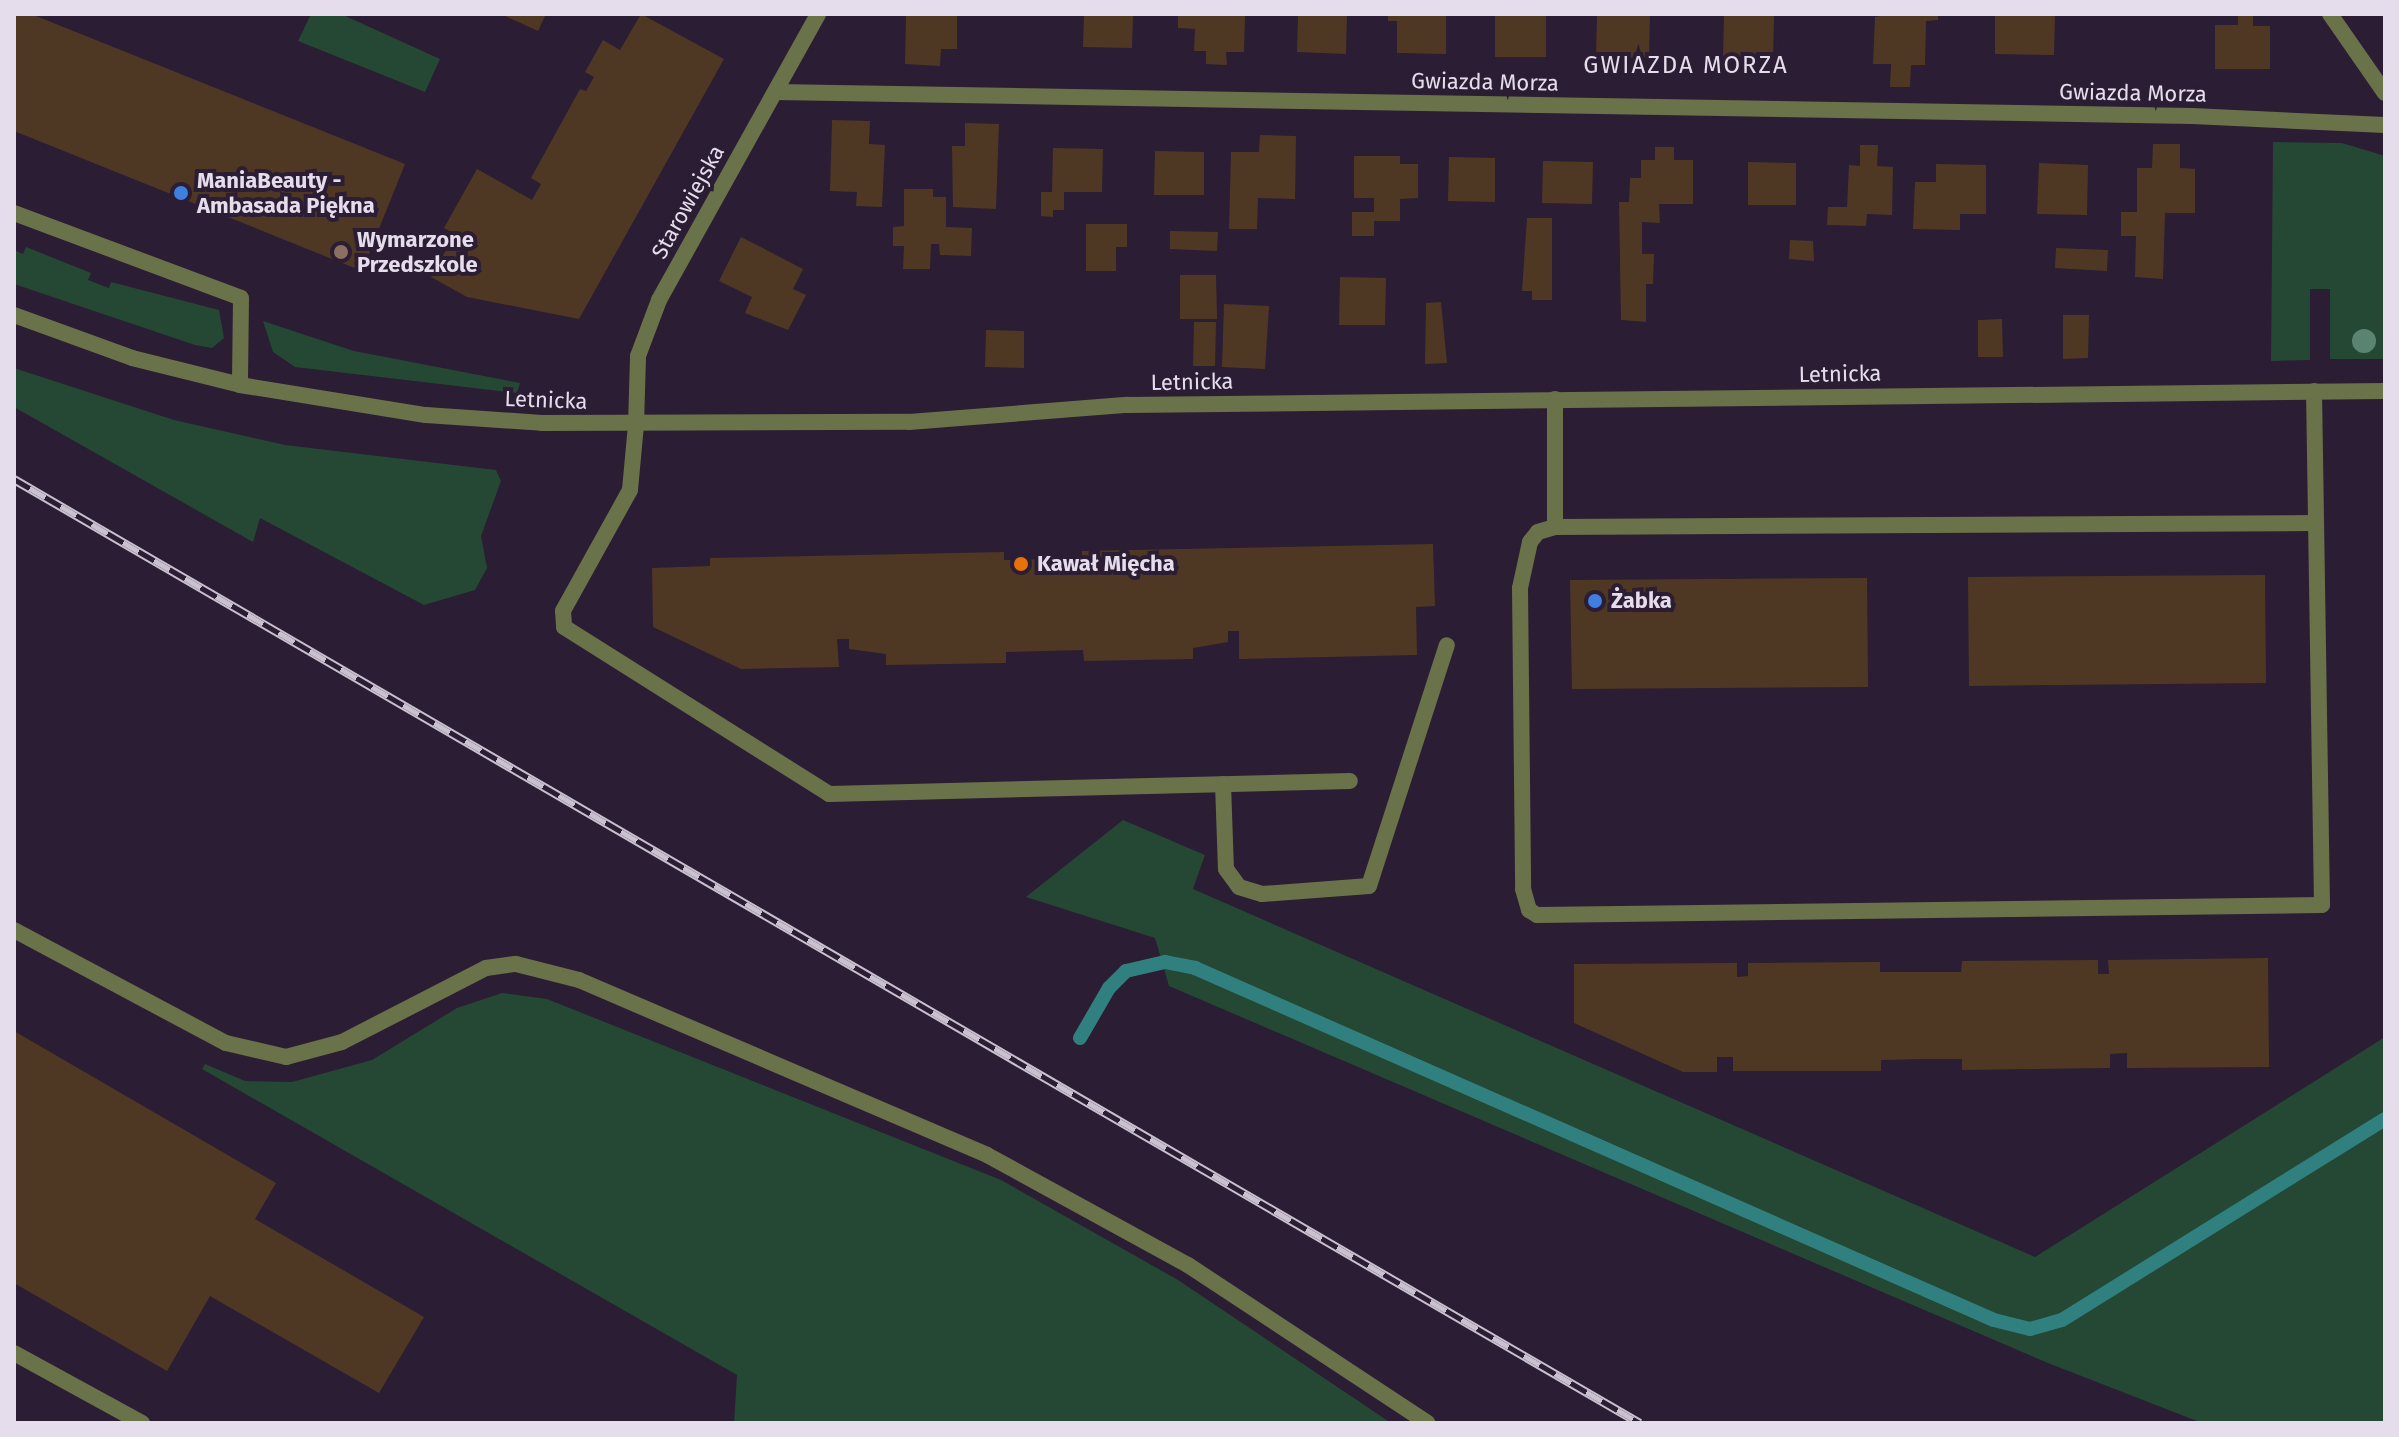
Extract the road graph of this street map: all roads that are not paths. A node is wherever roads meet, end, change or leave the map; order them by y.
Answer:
1 (818, 14) edge
2 (2330, 14) edge
3 (775, 92) junction
4 (2385, 93) edge
5 (2385, 125) edge
6 (14, 213) edge
7 (14, 315) edge
8 (240, 385) junction
9 (2314, 391) junction
10 (2385, 391) edge
11 (1555, 399) junction
12 (636, 425) junction
13 (2315, 523) junction
14 (1555, 527) junction
15 (1447, 645) dead end
16 (1350, 781) dead end
17 (1223, 784) junction
18 (14, 930) edge
19 (14, 1353) edge
20 (142, 1423) edge
21 (1428, 1423) edge

1 - 3 street, Starowiejska
2 - 4 street
3 - 5 street, Gwiazda Morza
3 - 12 street, Starowiejska
6 - 8 street
7 - 8 street, Letnicka
8 - 12 street, Letnicka
9 - 10 street, Letnicka
9 - 11 street, Letnicka
9 - 13 street
11 - 12 street, Letnicka
11 - 14 street
12 - 17 street, Starowiejska
13 - 14 street
13 - 14 street
15 - 17 street
16 - 17 street
18 - 21 street
19 - 20 street

